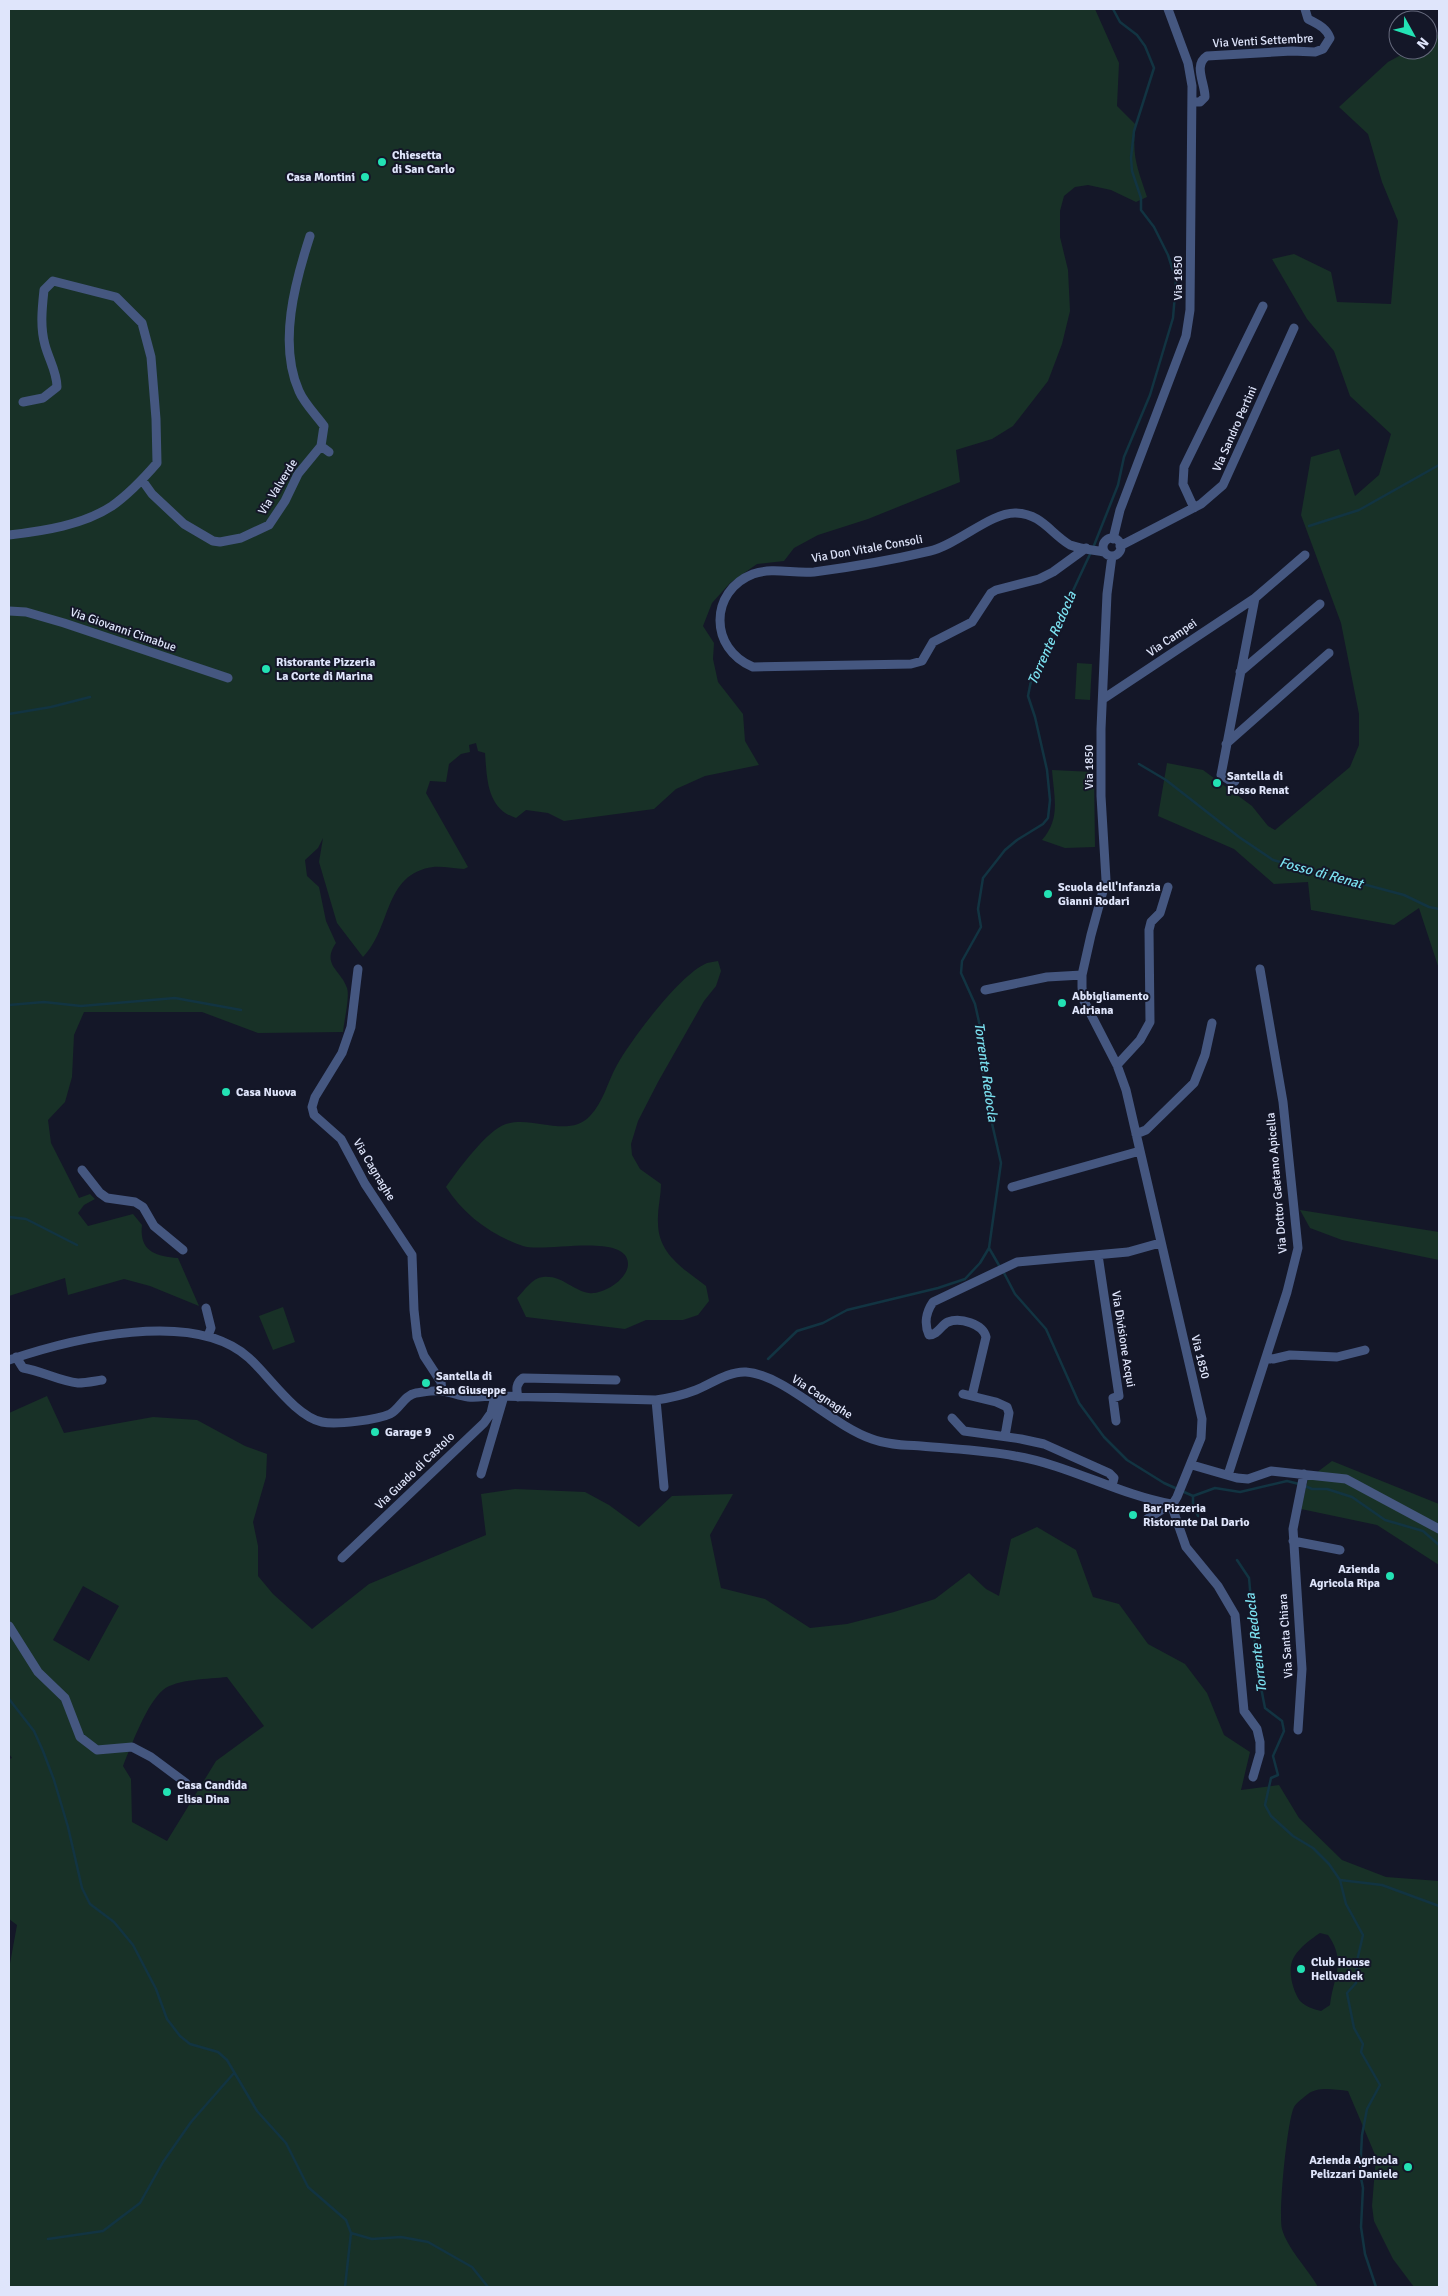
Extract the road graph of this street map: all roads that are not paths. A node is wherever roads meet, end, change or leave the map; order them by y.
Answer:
1 (1168, 9) edge
2 (1305, 9) edge
3 (1193, 102) junction
4 (310, 236) dead end
5 (1263, 306) dead end
6 (1294, 328) dead end
7 (23, 402) dead end
8 (321, 446) junction
9 (329, 452) dead end
10 (142, 480) junction
11 (1194, 508) junction
12 (9, 535) edge
13 (1113, 539) junction
14 (1120, 546) junction
15 (1086, 548) junction
16 (1105, 553) junction
17 (1305, 555) dead end
18 (1255, 598) junction
19 (1320, 604) dead end
20 (9, 610) edge
21 (1329, 653) dead end
22 (1240, 672) junction
23 (228, 678) dead end
24 (1103, 699) junction
25 (1226, 744) junction
26 (1235, 781) dead end
27 (1168, 887) dead end
28 (358, 969) dead end
29 (1260, 969) dead end
30 (1082, 975) junction
31 (985, 990) dead end
32 (1212, 1022) dead end
33 (1117, 1065) junction
34 (1136, 1134) junction
35 (1140, 1151) junction
36 (82, 1170) dead end
37 (1012, 1188) dead end
38 (1160, 1243) junction
39 (183, 1250) dead end
40 (1098, 1255) junction
41 (206, 1308) dead end
42 (208, 1336) junction
43 (1365, 1350) dead end
44 (1266, 1358) junction
45 (13, 1359) edge
46 (102, 1380) dead end
47 (616, 1380) dead end
48 (442, 1391) junction
49 (499, 1396) junction
50 (518, 1397) junction
51 (656, 1400) junction
52 (952, 1418) dead end
53 (1116, 1421) dead end
54 (1005, 1436) junction
55 (1192, 1465) junction
56 (481, 1474) dead end
57 (1304, 1474) junction
58 (1228, 1476) junction
59 (1112, 1486) junction
60 (664, 1487) dead end
61 (1174, 1500) junction
62 (1147, 1519) dead end
63 (1439, 1529) edge
64 (1293, 1541) junction
65 (1340, 1550) dead end
66 (342, 1558) dead end
67 (9, 1626) edge
68 (1298, 1730) dead end
69 (1253, 1777) dead end
70 (186, 1783) dead end

1 - 3 street, Via 1850
2 - 3 street, Via Venti Settembre
3 - 13 street, Via 1850
4 - 8 street
5 - 11 street
6 - 11 street, Via Sandro Pertini
7 - 10 street
8 - 9 street
8 - 10 street, Via Valverde
10 - 12 street
11 - 14 street, Via Sandro Pertini
13 - 14 street
13 - 16 street, Via 1850
14 - 16 street
15 - 15 street, Via Don Vitale Consoli
15 - 16 street, Via Don Vitale Consoli
16 - 24 street, Via 1850
17 - 18 street, Via Campei
18 - 22 street
18 - 24 street, Via Campei
19 - 22 street
20 - 23 street, Via Giovanni Cimabue
21 - 25 street
22 - 25 street
24 - 30 street, Via 1850
25 - 26 street
27 - 33 street
28 - 48 street, Via Cagnaghe
29 - 44 street, Via Dottor Gaetano Apicella
30 - 31 street
30 - 33 street, Via 1850
32 - 34 street
33 - 34 street, Via 1850
34 - 35 street, Via 1850
35 - 37 street
35 - 38 street, Via 1850
36 - 39 street
38 - 40 street
38 - 55 street, Via 1850
40 - 53 street, Via Divisione Acqui
40 - 54 street
41 - 42 street
42 - 45 street, Via Cagnaghe
42 - 48 street, Via Cagnaghe
43 - 44 street
44 - 58 street, Via Dottor Gaetano Apicella
45 - 46 street
47 - 50 street
48 - 49 street, Via Cagnaghe
49 - 50 street, Via Cagnaghe
49 - 56 street
49 - 66 street, Via Guado di Castolo
50 - 51 street, Via Cagnaghe
51 - 59 street, Via Cagnaghe
51 - 60 street
52 - 54 street
54 - 59 street
55 - 58 street
55 - 61 street, Via 1850
57 - 58 street
57 - 63 street
57 - 64 street, Via Santa Chiara
59 - 61 street, Via Cagnaghe
61 - 62 street
61 - 69 street
64 - 65 street
64 - 68 street, Via Santa Chiara
67 - 70 street

